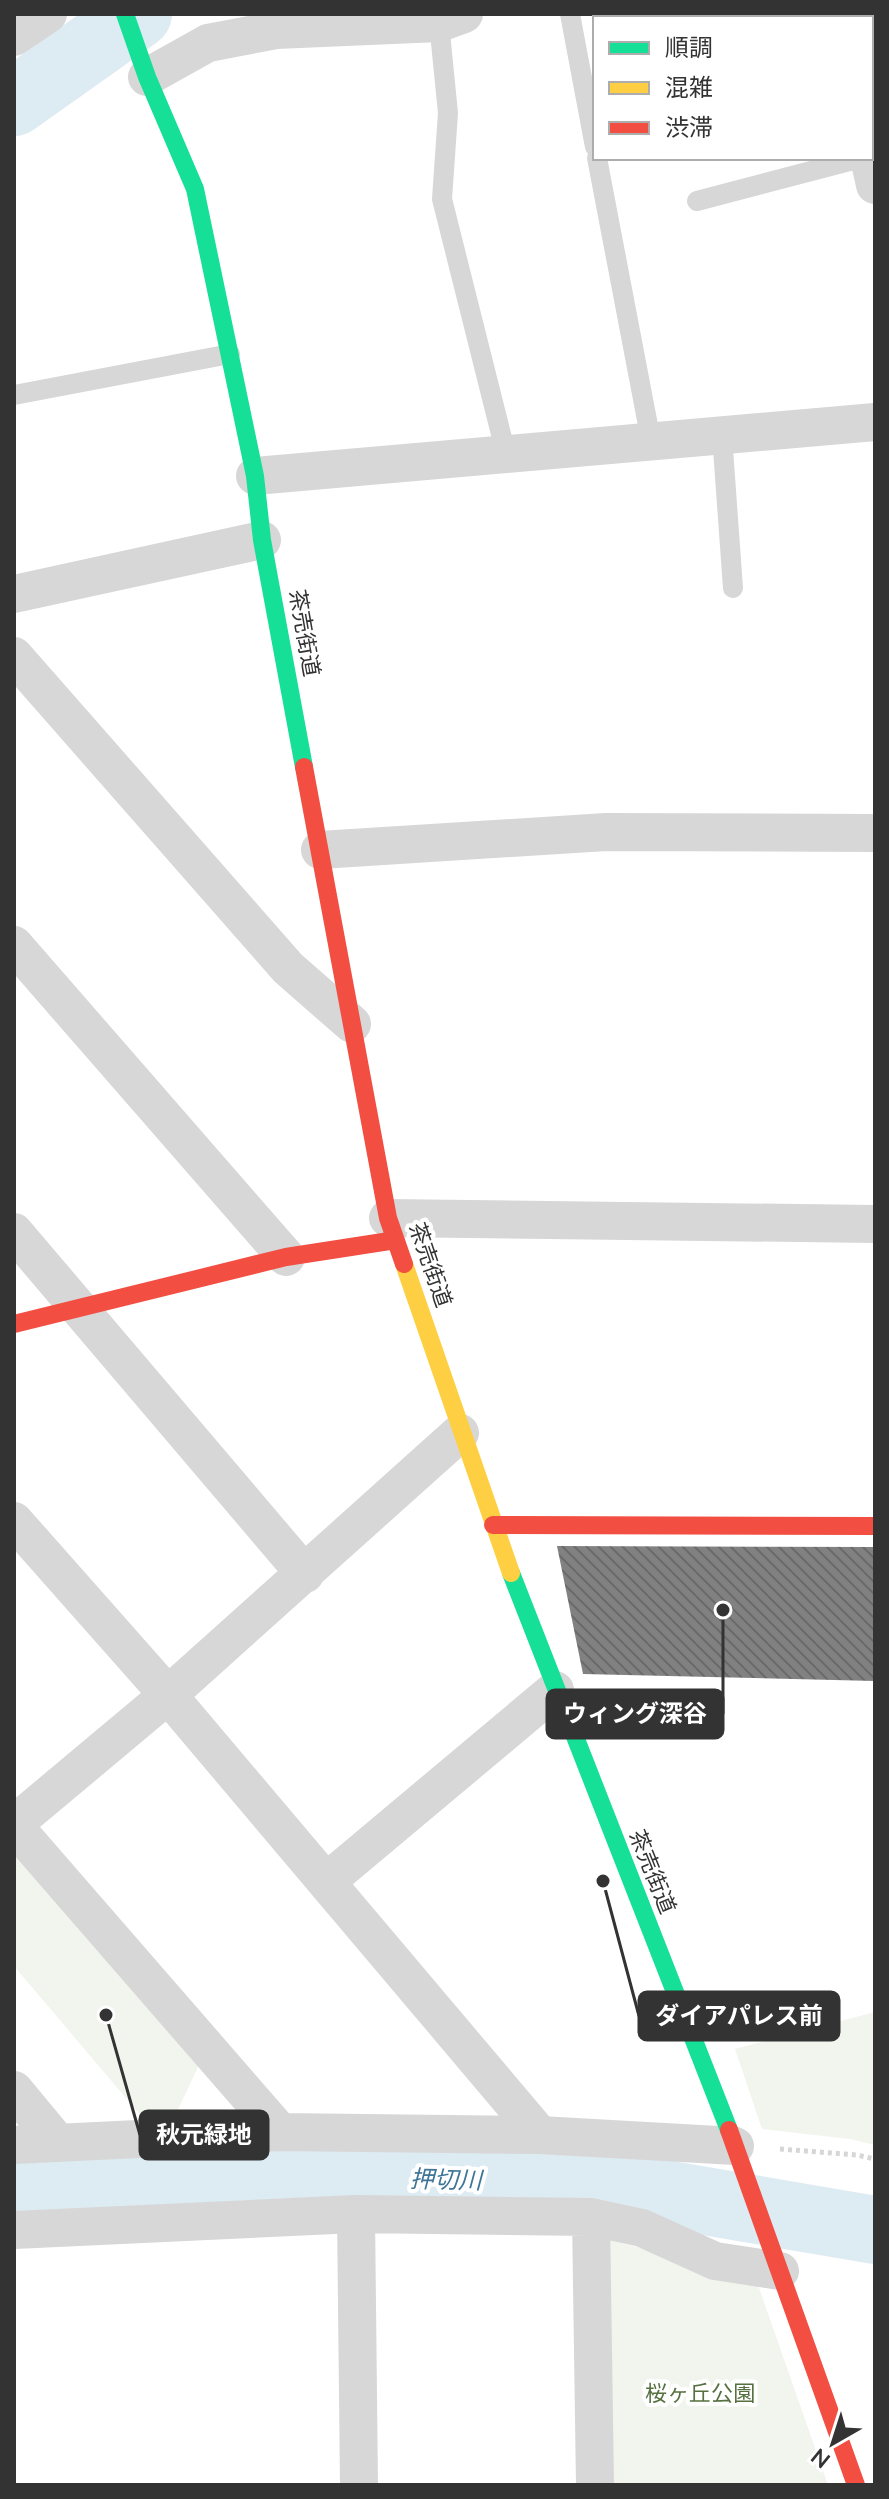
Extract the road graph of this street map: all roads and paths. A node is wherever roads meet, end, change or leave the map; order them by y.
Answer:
1 (48, 14) edge
2 (125, 14) edge
3 (570, 14) edge
4 (451, 18) edge
5 (14, 37) edge
6 (144, 66) junction
7 (593, 136) edge
8 (597, 160) edge
9 (853, 160) edge
10 (869, 160) edge
11 (875, 185) edge
12 (697, 201) dead end
13 (230, 354) junction
14 (14, 395) edge
15 (875, 422) edge
16 (722, 435) junction
17 (651, 441) junction
18 (506, 454) junction
19 (255, 476) junction
20 (262, 540) junction
21 (733, 588) dead end
22 (14, 594) edge
23 (14, 656) edge
24 (875, 833) edge
25 (320, 850) junction
26 (14, 945) edge
27 (352, 1024) junction
28 (875, 1224) edge
29 (392, 1229) junction
30 (14, 1232) edge
31 (286, 1257) junction
32 (82, 1309) junction
33 (14, 1324) edge
34 (460, 1433) junction
35 (14, 1521) edge
36 (493, 1525) junction
37 (875, 1526) edge
38 (305, 1574) junction
39 (555, 1690) junction
40 (168, 1695) junction
41 (14, 1825) edge
42 (326, 1882) junction
43 (14, 2090) edge
44 (280, 2132) junction
45 (540, 2135) junction
46 (58, 2143) junction
47 (14, 2145) edge
48 (739, 2158) junction
49 (875, 2159) edge
50 (356, 2214) junction
51 (591, 2217) junction
52 (14, 2230) edge
53 (776, 2260) junction
54 (359, 2485) edge
55 (595, 2485) edge
56 (856, 2485) edge

1 - 5 street
2 - 6 street, 茶売街道
3 - 7 lane
4 - 6 street
4 - 18 lane
6 - 13 street, 茶売街道
8 - 17 lane
9 - 12 lane
10 - 11 street
13 - 14 lane
13 - 19 street, 茶売街道
15 - 16 street
16 - 17 street
16 - 21 lane
17 - 18 street
18 - 19 street
19 - 20 street, 茶売街道
20 - 22 street
20 - 25 street, 茶売街道
23 - 27 street
24 - 25 street
25 - 27 street, 茶売街道
26 - 31 street
27 - 29 street, 茶売街道
28 - 29 street
29 - 31 street
29 - 34 street, 茶売街道
30 - 32 street
31 - 32 street
32 - 33 street
32 - 38 street
34 - 36 street, 茶売街道
34 - 38 street
35 - 40 street
36 - 37 street
36 - 39 street, 茶売街道
38 - 40 street
39 - 42 street
39 - 48 street, 茶売街道
40 - 41 street
40 - 42 street
41 - 44 street
42 - 45 street
43 - 46 street
44 - 45 street
44 - 46 street
45 - 48 street
46 - 47 street
48 - 49 path
48 - 53 street, 茶売街道
50 - 51 street
50 - 52 street
50 - 54 street
51 - 53 street
51 - 55 street
53 - 56 street, 茶売街道

